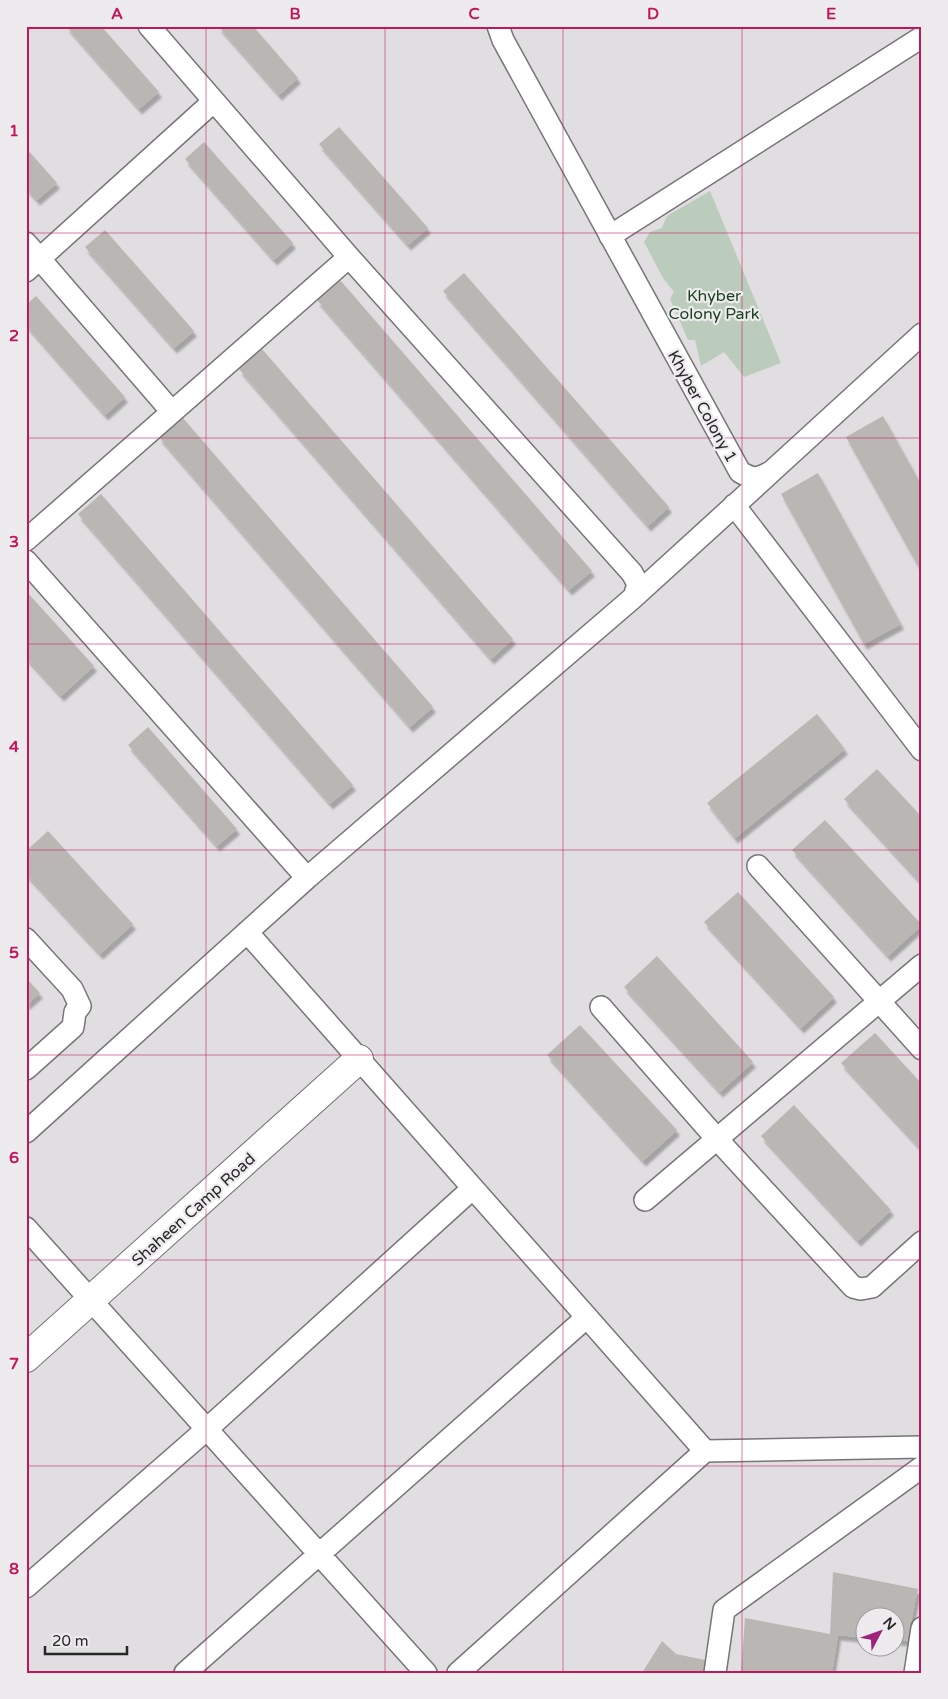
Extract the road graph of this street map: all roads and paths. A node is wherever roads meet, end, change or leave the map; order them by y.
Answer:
1 (149, 26) edge
2 (498, 26) edge
3 (922, 37) edge
4 (214, 102) junction
5 (610, 236) junction
6 (349, 257) junction
7 (31, 258) edge
8 (922, 334) edge
9 (172, 412) junction
10 (771, 472) junction
11 (734, 505) junction
12 (26, 540) edge
13 (26, 561) edge
14 (634, 597) junction
15 (922, 750) edge
16 (758, 866) dead end
17 (307, 878) junction
18 (247, 932) junction
19 (26, 939) edge
20 (922, 965) edge
21 (878, 1002) junction
22 (601, 1007) dead end
23 (922, 1050) edge
24 (359, 1059) junction
25 (26, 1068) edge
26 (26, 1132) edge
27 (717, 1139) junction
28 (473, 1188) junction
29 (644, 1200) dead end
30 (26, 1228) edge
31 (922, 1242) edge
32 (91, 1300) junction
33 (587, 1317) junction
34 (26, 1358) edge
35 (207, 1428) junction
36 (922, 1446) edge
37 (705, 1451) junction
38 (922, 1467) edge
39 (320, 1555) junction
40 (26, 1587) edge
41 (922, 1628) edge
42 (185, 1673) edge
43 (426, 1673) edge
44 (458, 1673) edge
45 (715, 1673) edge
46 (915, 1673) edge

1 - 4 street
2 - 5 street, Khyber Colony 1
3 - 5 street
4 - 6 street
4 - 7 street
5 - 10 street, Khyber Colony 1
6 - 9 street
6 - 14 street
7 - 9 street
8 - 10 street
9 - 12 street
10 - 11 street
11 - 14 street
11 - 15 street
13 - 17 street
14 - 17 street
16 - 21 street
17 - 18 street
18 - 24 street
18 - 26 street
19 - 25 street
20 - 21 street
21 - 23 street
21 - 27 street
22 - 27 street
24 - 28 street
24 - 32 street, Shaheen Camp Road
27 - 29 street
27 - 31 street
28 - 33 street
28 - 35 street
30 - 32 street
32 - 34 street, Shaheen Camp Road
32 - 35 street
33 - 37 street
33 - 39 street
35 - 39 street
35 - 40 street
36 - 37 street
37 - 44 street
38 - 45 street
39 - 42 street
39 - 43 street
41 - 46 street

